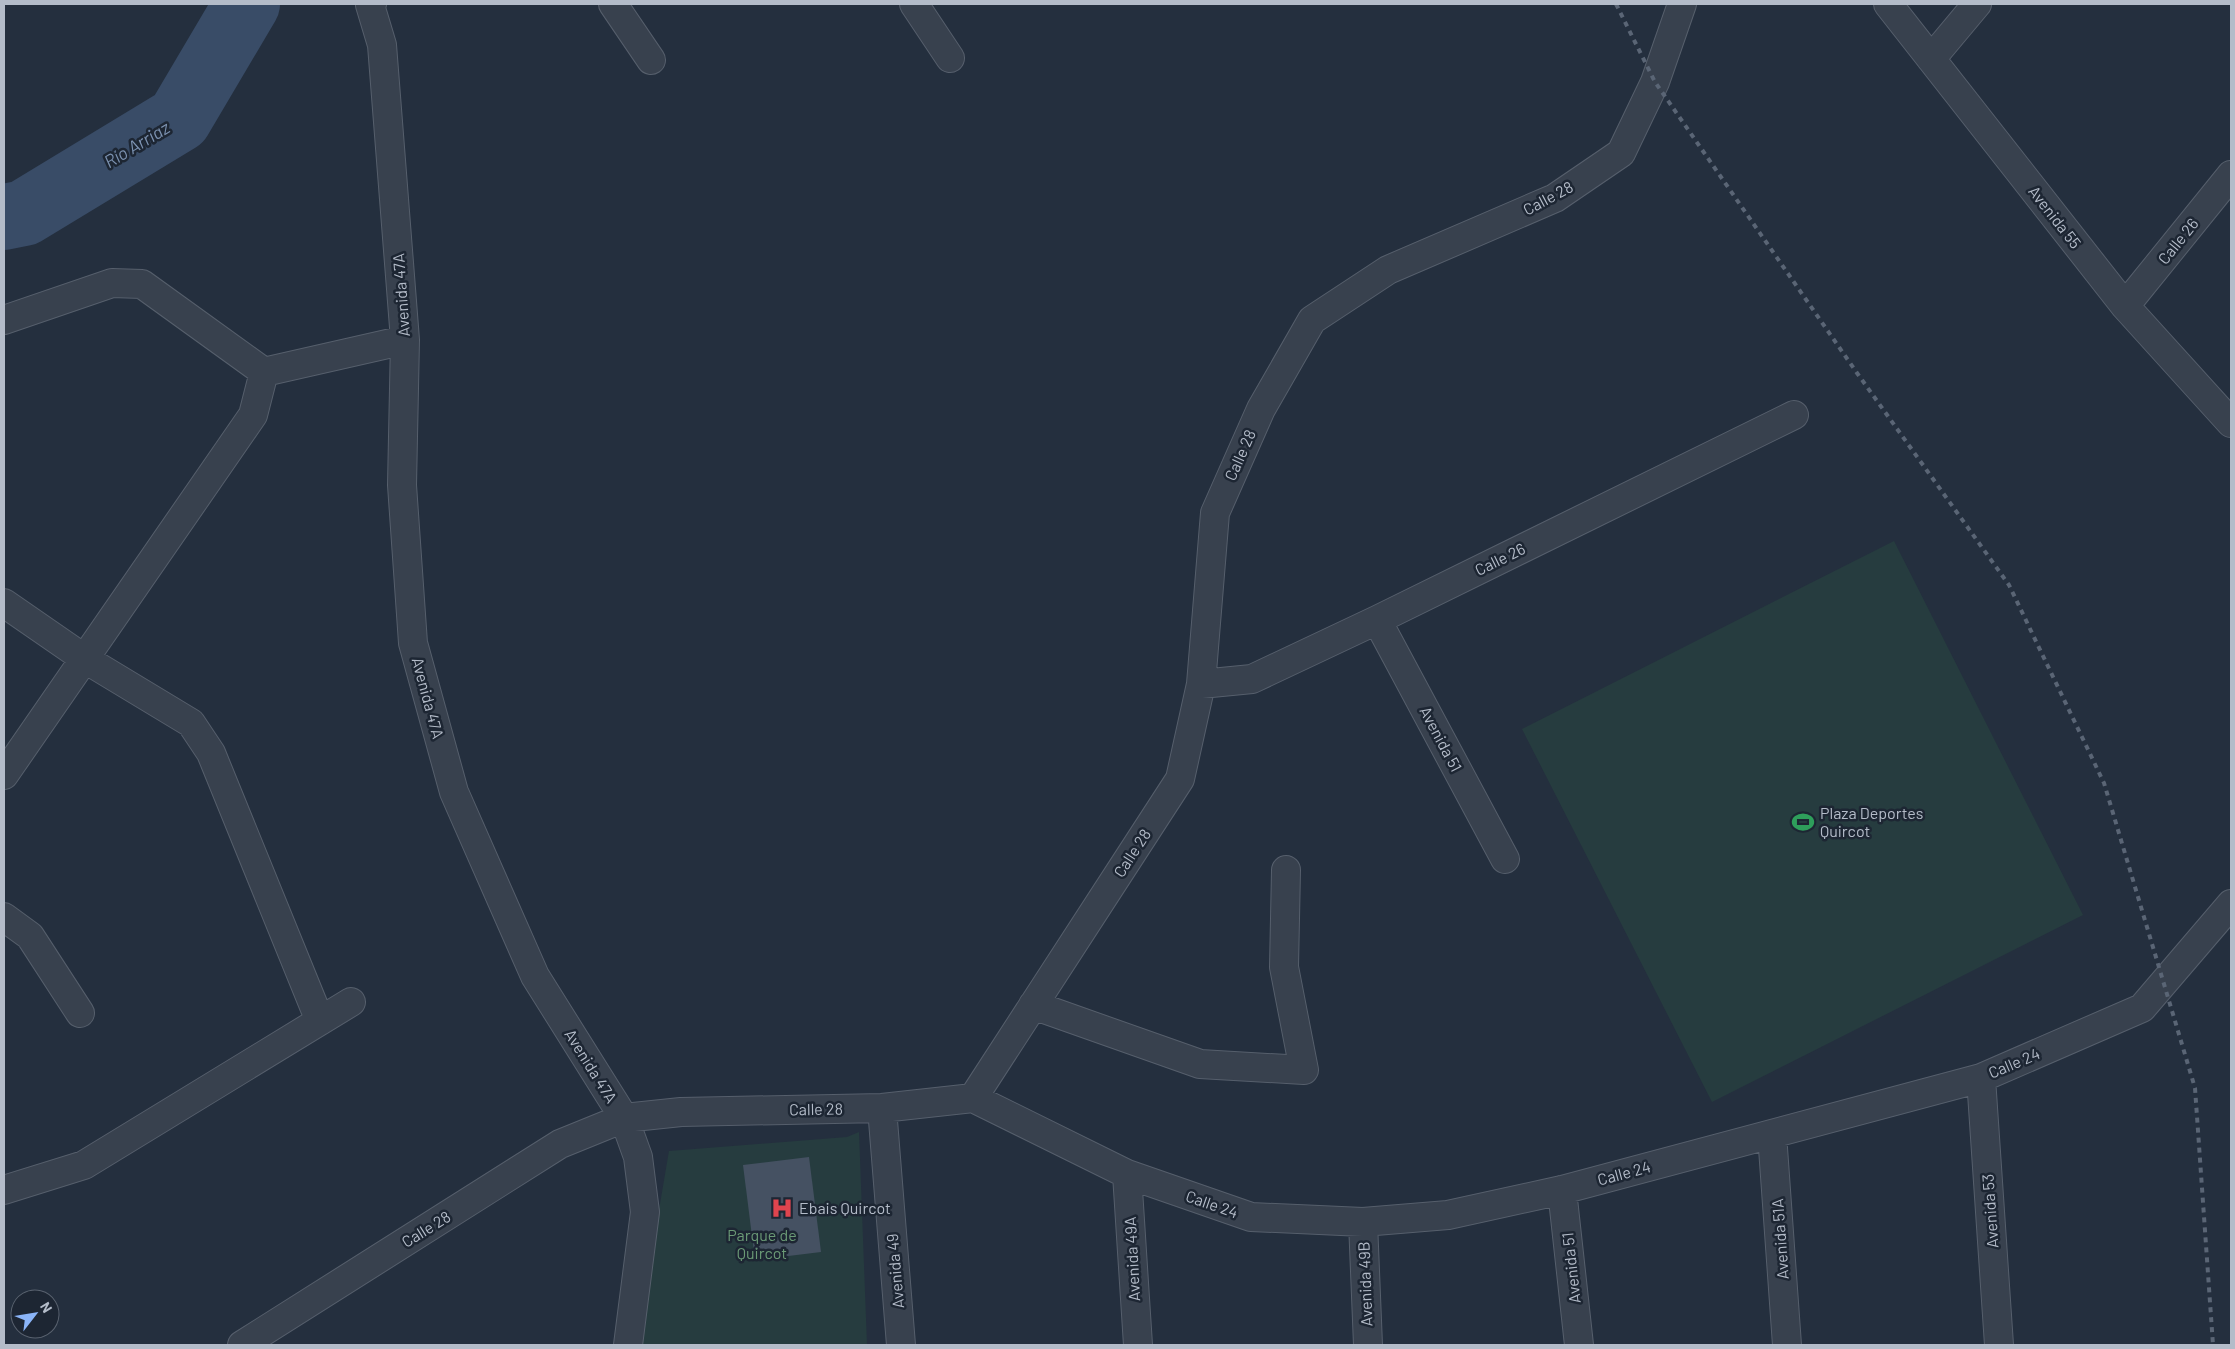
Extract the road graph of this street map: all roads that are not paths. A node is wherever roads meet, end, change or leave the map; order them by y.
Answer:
1 (371, 4) edge
2 (613, 4) edge
3 (914, 4) edge
4 (1682, 4) edge
5 (1888, 4) edge
6 (1977, 4) edge
7 (950, 58) dead end
8 (1932, 59) junction
9 (651, 60) dead end
10 (2231, 175) edge
11 (2125, 306) junction
12 (4, 320) edge
13 (405, 340) junction
14 (264, 372) junction
15 (1794, 414) dead end
16 (2231, 423) edge
17 (4, 603) edge
18 (1377, 620) junction
19 (84, 658) junction
20 (1201, 684) junction
21 (4, 775) edge
22 (1505, 859) dead end
23 (1286, 870) dead end
24 (2231, 904) edge
25 (4, 917) edge
26 (351, 1002) dead end
27 (1033, 1006) junction
28 (80, 1013) dead end
29 (320, 1021) junction
30 (1981, 1078) junction
31 (973, 1098) junction
32 (882, 1108) junction
33 (624, 1118) junction
34 (1772, 1134) junction
35 (1127, 1174) junction
36 (4, 1190) edge
37 (1562, 1190) junction
38 (1363, 1222) junction
39 (242, 1345) edge
40 (628, 1345) edge
41 (901, 1345) edge
42 (1138, 1345) edge
43 (1368, 1345) edge
44 (1579, 1345) edge
45 (1787, 1345) edge
46 (1999, 1345) edge

1 - 13 street, Avenida 47A
2 - 9 street
3 - 7 street
4 - 20 street, Calle 28
5 - 8 street, Avenida 55
6 - 8 street
8 - 11 street, Avenida 55
10 - 11 street, Calle 26
11 - 16 street, Avenida 55
12 - 14 street
13 - 14 street
13 - 33 street, Avenida 47A
14 - 19 street
15 - 18 street, Calle 26
17 - 19 street
18 - 20 street, Calle 26
18 - 22 street, Avenida 51
19 - 21 street
19 - 29 street
20 - 27 street, Calle 28
23 - 27 street
24 - 30 street, Calle 24
25 - 28 street
26 - 29 street
27 - 31 street, Calle 28
29 - 36 street
30 - 34 street, Calle 24
30 - 46 street, Avenida 53
31 - 32 street, Calle 28
31 - 35 street, Calle 24
32 - 33 street, Calle 28
32 - 41 street, Avenida 49
33 - 39 street, Calle 28
33 - 40 street, Avenida 47A
34 - 37 street, Calle 24
34 - 45 street, Avenida 51A
35 - 38 street, Calle 24
35 - 42 street, Avenida 49A
37 - 38 street, Calle 24
37 - 44 street, Avenida 51
38 - 43 street, Avenida 49B

